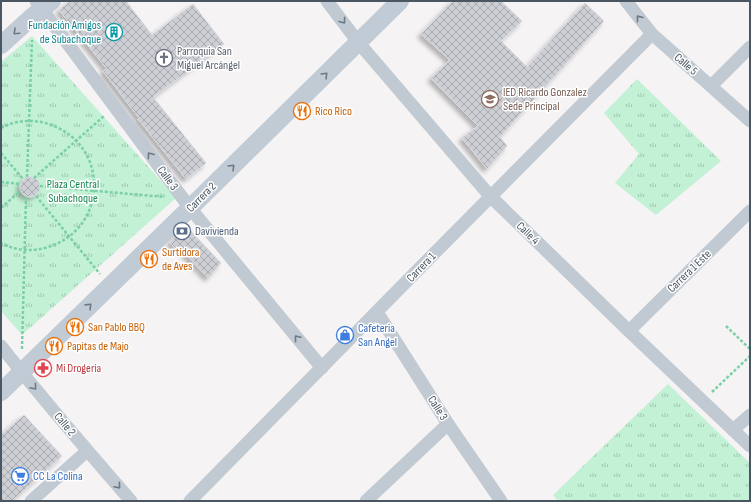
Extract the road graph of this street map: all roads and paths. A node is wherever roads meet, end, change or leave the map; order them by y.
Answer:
1 (327, 1) edge
2 (400, 1) edge
3 (626, 1) edge
4 (41, 7) edge
5 (652, 34) junction
6 (358, 42) junction
7 (1, 45) edge
8 (748, 52) edge
9 (711, 86) junction
10 (114, 106) junction
11 (29, 121) junction
12 (750, 121) edge
13 (1, 128) edge
14 (76, 140) junction
15 (1, 153) edge
16 (27, 177) dead end
17 (34, 178) dead end
18 (23, 179) dead end
19 (1, 182) edge
20 (20, 184) dead end
21 (40, 186) dead end
22 (20, 191) dead end
23 (95, 191) junction
24 (36, 196) dead end
25 (490, 196) junction
26 (26, 197) dead end
27 (187, 204) junction
28 (1, 208) edge
29 (750, 212) edge
30 (70, 237) junction
31 (1, 243) edge
32 (25, 250) junction
33 (110, 286) junction
34 (377, 312) junction
35 (726, 326) dead end
36 (628, 331) junction
37 (1, 346) edge
38 (750, 349) edge
39 (750, 356) edge
40 (322, 368) junction
41 (21, 372) junction
42 (1, 392) edge
43 (703, 401) junction
44 (750, 415) edge
45 (448, 424) junction
46 (733, 430) junction
47 (750, 446) edge
48 (87, 451) junction
49 (31, 501) edge
50 (131, 501) edge
51 (190, 501) edge
52 (366, 501) edge
53 (501, 501) edge

1 -> 6 street, Calle 4
2 - 6 street, Carrera 2
5 -> 3 street, Calle 5
4 -> 7 street
4 - 10 street, Calle 3
4 - 11 path
5 - 9 street, Calle 5
5 - 25 street, Carrera 1
6 - 25 street, Calle 4
27 -> 6 street, Carrera 2
8 - 9 street
9 - 12 street, Calle 5
10 - 14 path
27 -> 10 street, Calle 3
11 - 13 path
11 - 14 path
11 - 16 path
14 - 17 path
14 - 23 path
15 - 18 path
19 - 20 path
21 - 23 path
22 - 28 path
23 - 27 path
23 - 30 path
24 - 30 path
25 - 34 street, Carrera 1
25 - 36 street, Calle 4
26 - 32 path
27 - 33 street, Carrera 2
40 -> 27 street, Calle 3
29 - 36 street, Carrera 1 Este
30 - 32 path
30 - 33 path
31 - 32 path
32 - 41 path
41 -> 33 street, Carrera 2
34 - 40 street, Carrera 1
34 - 45 street, Calle 3
35 - 38 path
36 - 43 street, Calle 4
37 - 41 street, Calle 2
39 - 43 path
40 - 51 street, Carrera 1
41 - 42 street, Carrera 2
41 -> 48 street, Calle 2
43 - 46 street, Calle 4
44 - 46 street
45 - 52 street
45 - 53 street, Calle 3
46 - 47 street, Calle 4
48 - 49 street
48 -> 50 street, Calle 2

